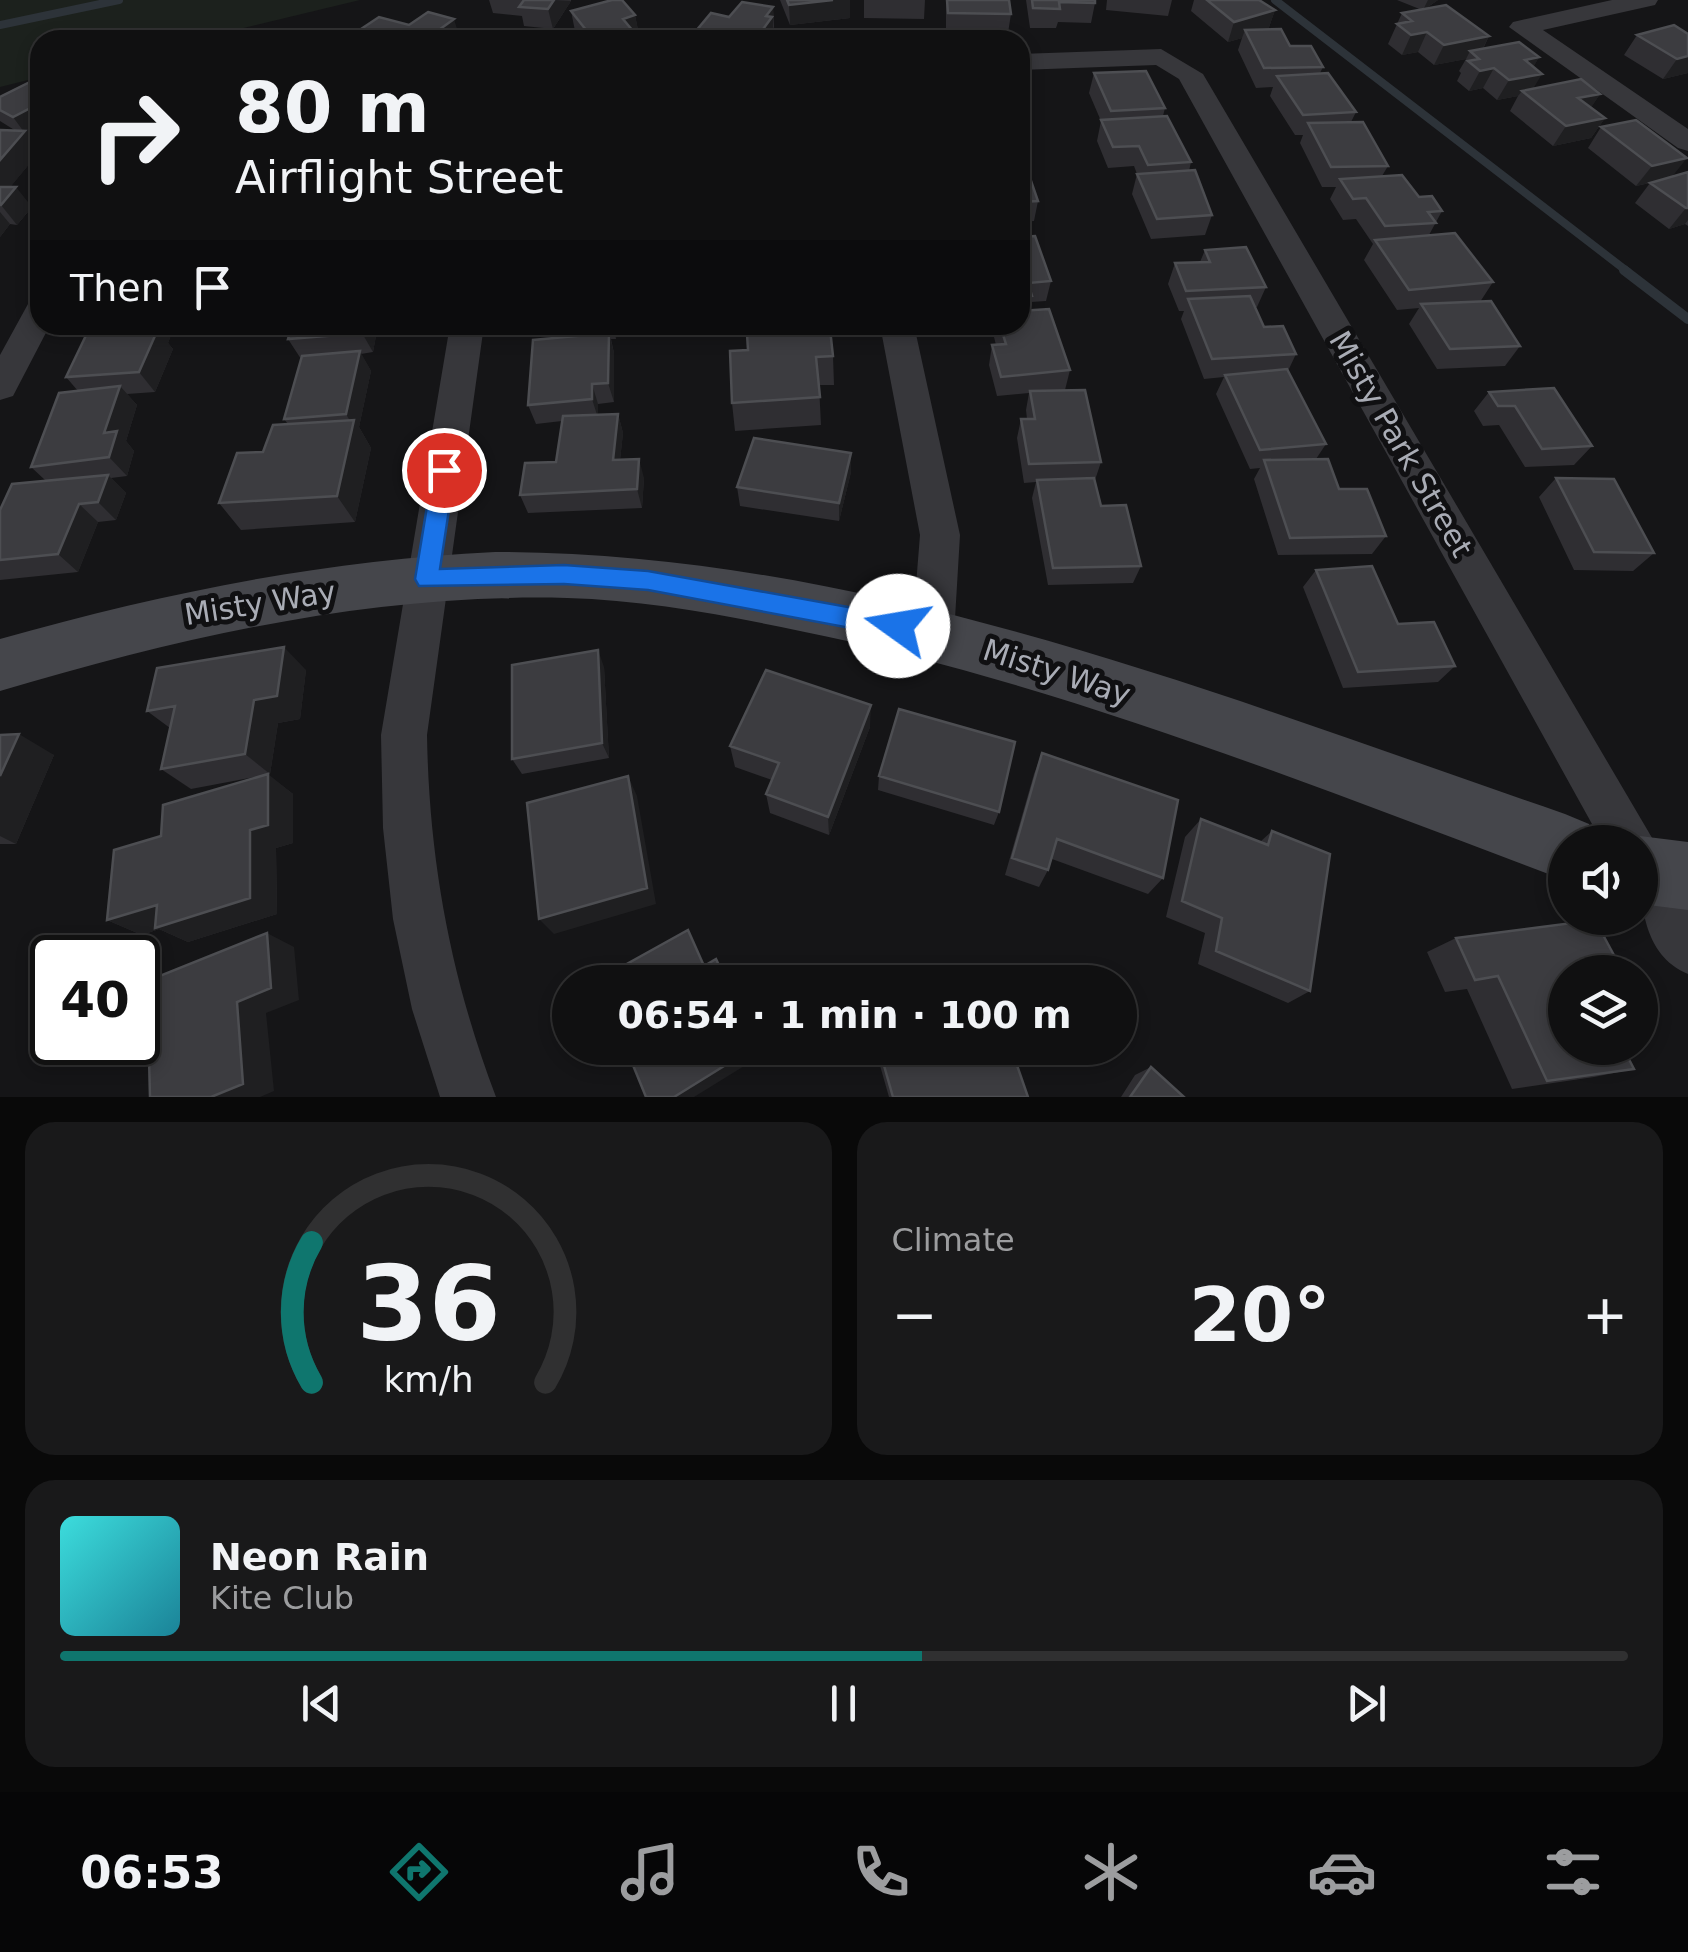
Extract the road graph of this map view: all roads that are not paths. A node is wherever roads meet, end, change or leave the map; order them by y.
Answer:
1 (1646, 0) edge
2 (1030, 62) edge
3 (1688, 142) edge
4 (30, 331) edge
5 (465, 335) edge
6 (899, 335) edge
7 (0, 388) edge
8 (427, 579) junction
9 (933, 635) junction
10 (0, 664) edge
11 (1625, 825) edge
12 (1548, 842) edge
13 (1658, 885) edge
14 (1688, 948) edge
15 (468, 1097) edge

1 - 3 street
2 - 11 street, Misty Park Street
4 - 7 street
5 - 8 street
6 - 9 street
8 - 9 street, Misty Way
8 - 10 street, Misty Way
8 - 15 street
9 - 12 street, Misty Way
13 - 14 street, Misty Park Street

